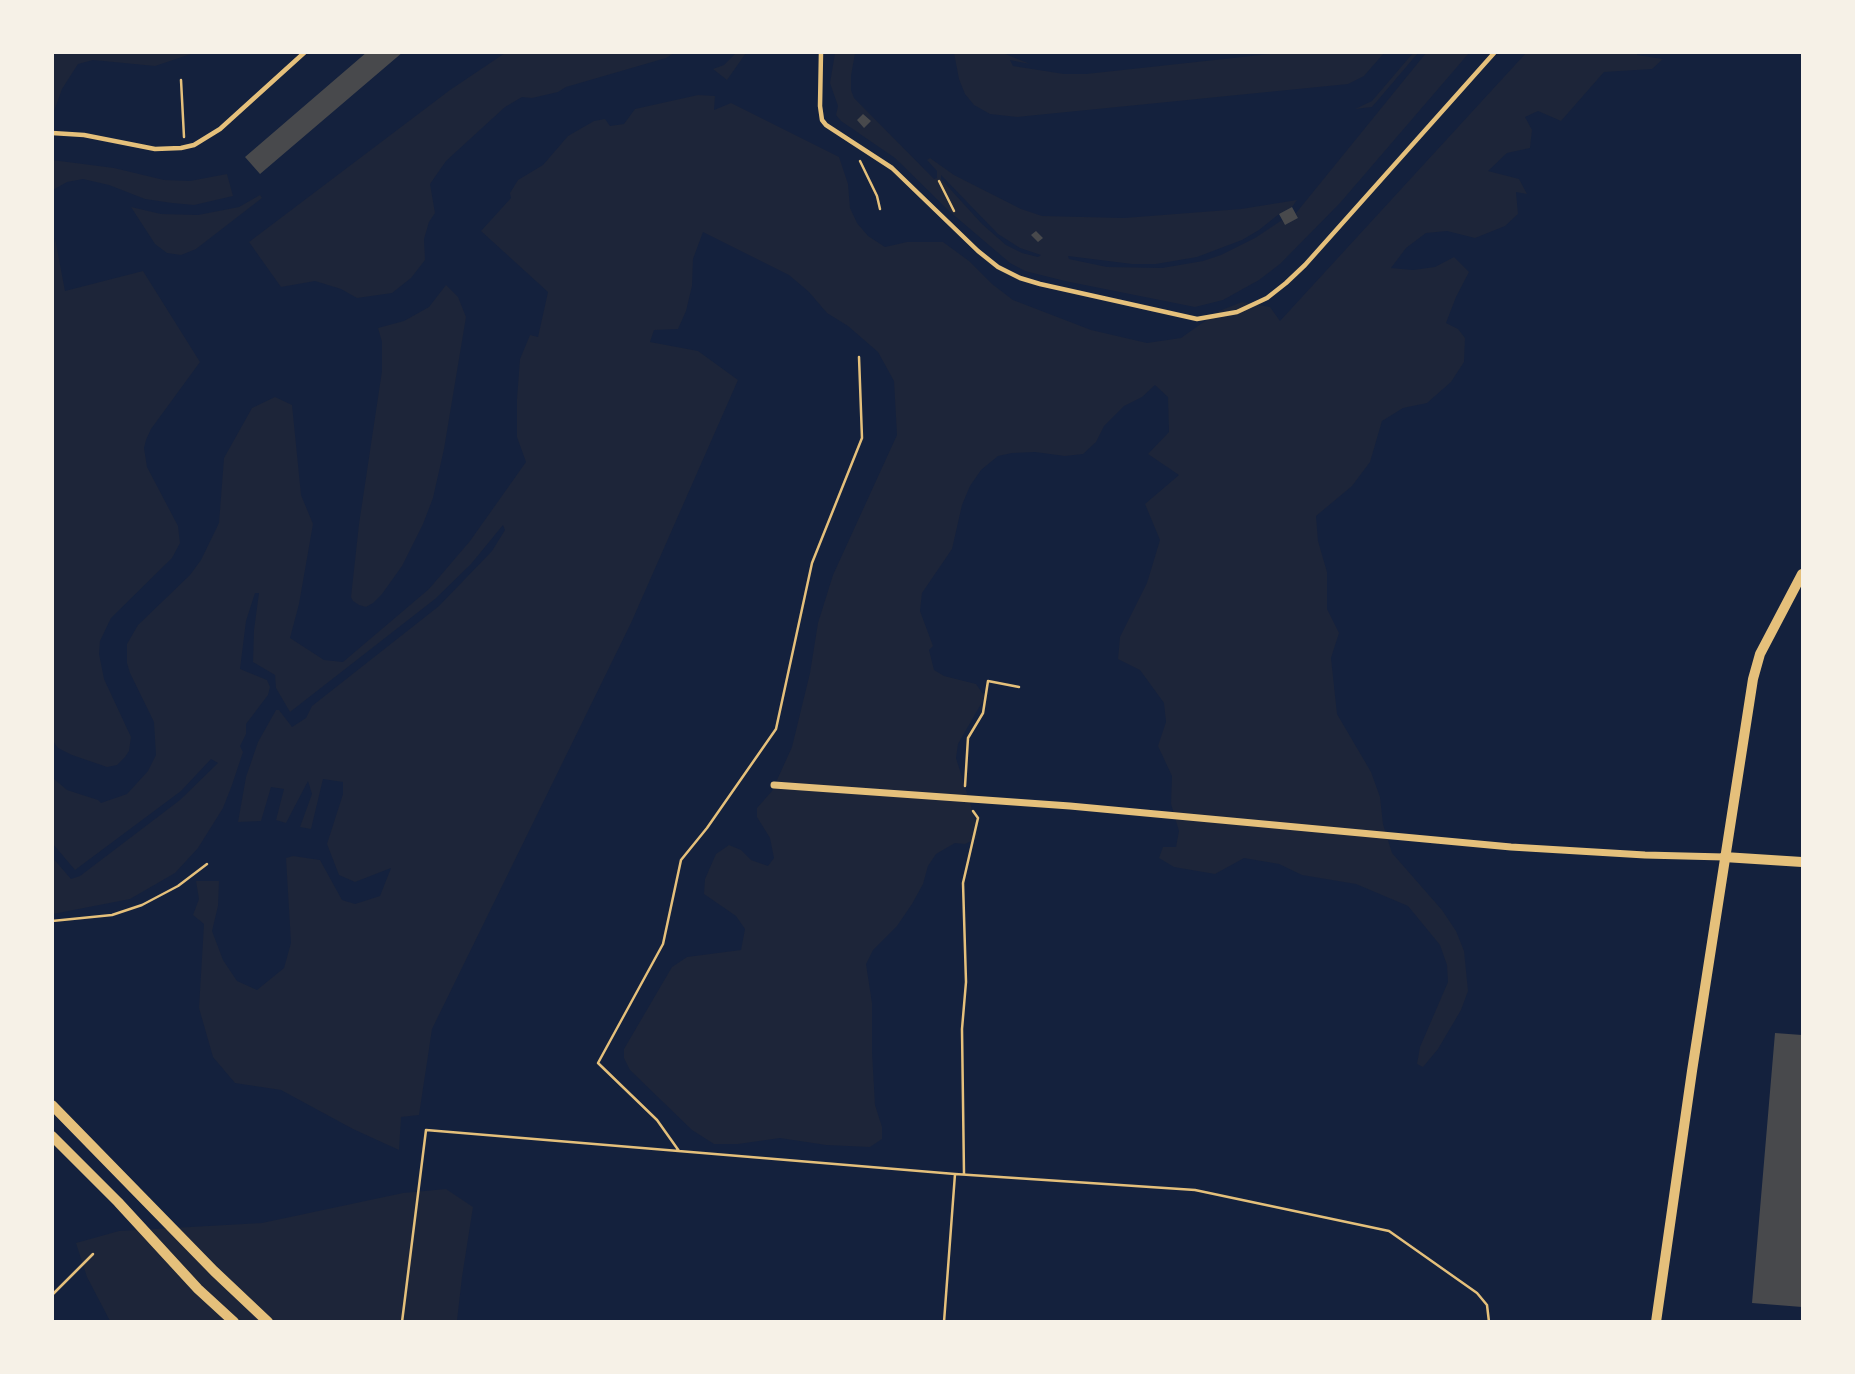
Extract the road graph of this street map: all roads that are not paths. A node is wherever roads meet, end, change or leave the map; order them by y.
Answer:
1 (305, 52) edge
2 (821, 52) edge
3 (1495, 52) edge
4 (52, 133) edge
5 (1802, 574) edge
6 (774, 785) dead end
7 (1724, 857) junction
8 (1802, 862) edge
9 (52, 1105) edge
10 (52, 1136) edge
11 (234, 1321) edge
12 (268, 1321) edge
13 (1656, 1321) edge

1 - 4 lane
2 - 3 lane
5 - 7 main road
6 - 7 street
7 - 8 street
7 - 13 main road
9 - 12 street
10 - 11 street

